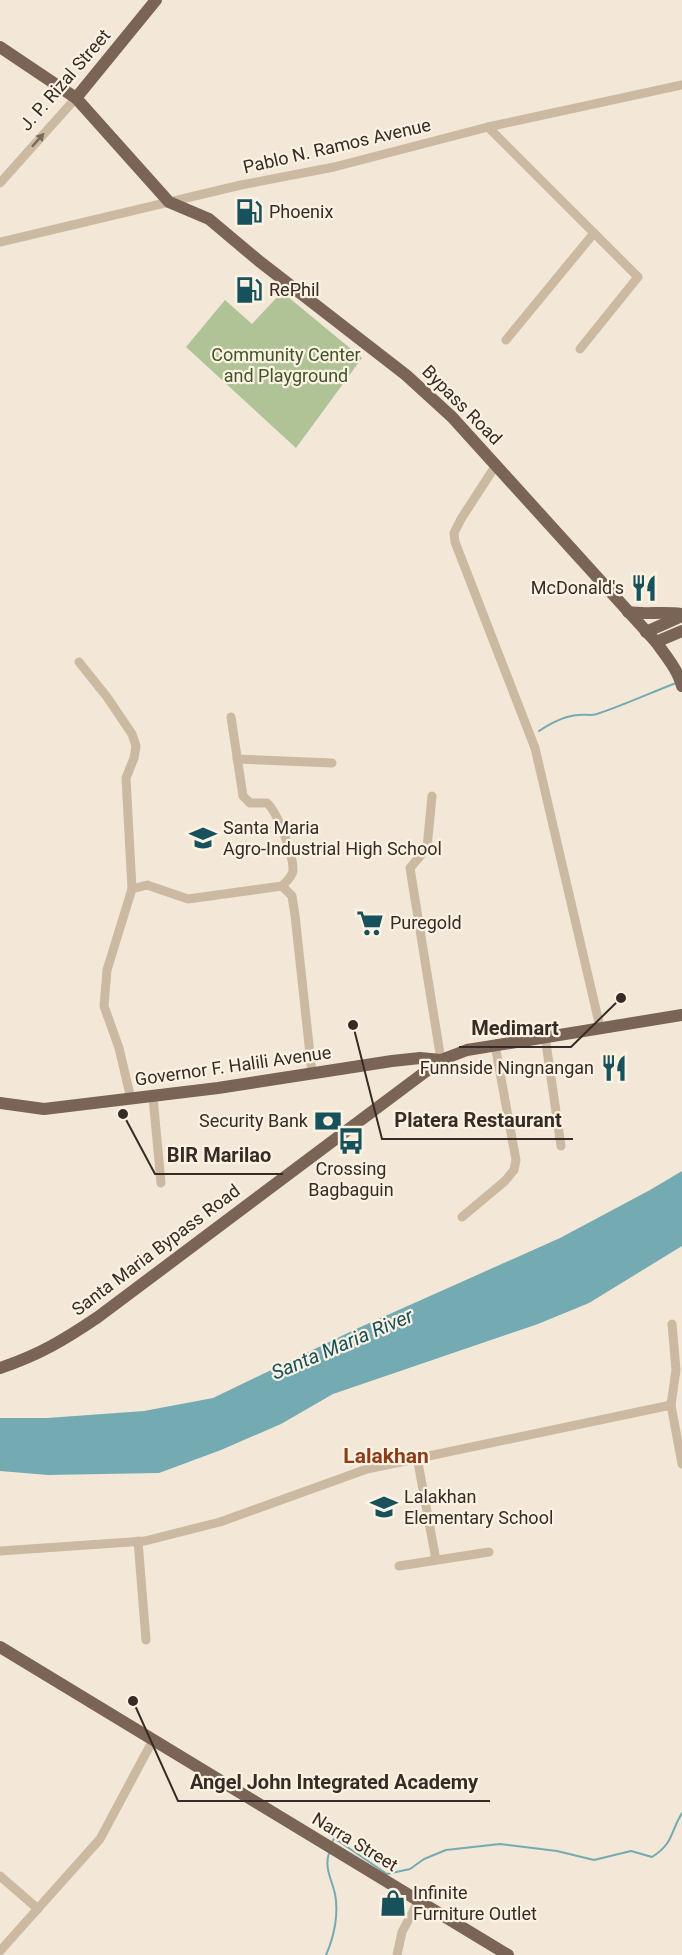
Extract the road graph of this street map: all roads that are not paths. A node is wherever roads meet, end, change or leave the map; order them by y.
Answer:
1 (156, 0) edge
2 (0, 47) edge
3 (682, 85) edge
4 (76, 98) junction
5 (488, 127) junction
6 (0, 183) edge
7 (169, 202) junction
8 (594, 233) junction
9 (0, 242) edge
10 (506, 340) dead end
11 (580, 349) dead end
12 (496, 465) junction
13 (628, 612) junction
14 (682, 615) edge
15 (682, 631) edge
16 (646, 632) junction
17 (656, 642) junction
18 (79, 662) dead end
19 (681, 682) edge
20 (231, 717) dead end
21 (237, 759) junction
22 (332, 763) dead end
23 (432, 796) dead end
24 (282, 886) junction
25 (132, 889) junction
26 (682, 1015) edge
27 (600, 1027) junction
28 (545, 1036) junction
29 (495, 1045) junction
30 (441, 1060) junction
31 (312, 1073) junction
32 (153, 1097) junction
33 (131, 1099) junction
34 (0, 1103) edge
35 (561, 1146) dead end
36 (161, 1183) dead end
37 (462, 1216) dead end
38 (672, 1324) dead end
39 (0, 1368) edge
40 (671, 1405) junction
41 (417, 1457) junction
42 (682, 1464) edge
43 (138, 1541) junction
44 (0, 1551) edge
45 (489, 1552) dead end
46 (436, 1560) junction
47 (399, 1566) dead end
48 (147, 1640) dead end
49 (0, 1647) edge
50 (153, 1740) junction
51 (0, 1876) edge
52 (418, 1902) junction
53 (38, 1909) junction
54 (0, 1952) edge
55 (397, 1955) edge
56 (508, 1955) edge

1 - 4 main road, J. P. Rizal Street
2 - 4 main road
3 - 5 street, Pablo N. Ramos Avenue
6 -> 4 street, J. P. Rizal Street
4 - 7 main road
5 - 7 street, Pablo N. Ramos Avenue
5 - 8 street
7 - 9 street, Pablo N. Ramos Avenue
7 - 12 main road, Bypass Road
8 - 10 street
8 - 11 street
12 - 13 main road, Bypass Road
12 - 27 street
13 - 14 main road
13 - 16 main road, Bypass Road
14 - 16 main road
15 - 17 main road
16 - 17 main road, Bypass Road
17 - 19 main road, Bypass Road
18 - 25 street
20 - 21 street
21 - 22 street
21 - 24 street
23 - 30 street
24 - 25 street
24 - 31 street
25 - 33 street
26 - 27 main road, Governor F. Halili Avenue
27 - 28 main road, Governor F. Halili Avenue
28 - 29 main road, Governor F. Halili Avenue
28 - 35 street
29 - 30 main road, Governor F. Halili Avenue
29 - 37 street
30 - 31 main road, Governor F. Halili Avenue
30 - 39 main road, Santa Maria Bypass Road
31 - 32 main road, Governor F. Halili Avenue
32 - 33 main road, Governor F. Halili Avenue
32 - 36 street
33 - 34 main road, Governor F. Halili Avenue
38 - 40 street
40 - 41 street
40 - 42 street
41 - 43 street
41 - 46 street
43 - 44 street
43 - 48 street
45 - 46 street
46 - 47 street
49 - 50 main road, Narra Street
50 - 52 main road, Narra Street
50 - 53 street
51 - 53 street
52 - 55 street
52 - 56 main road, Narra Street
53 - 54 street

